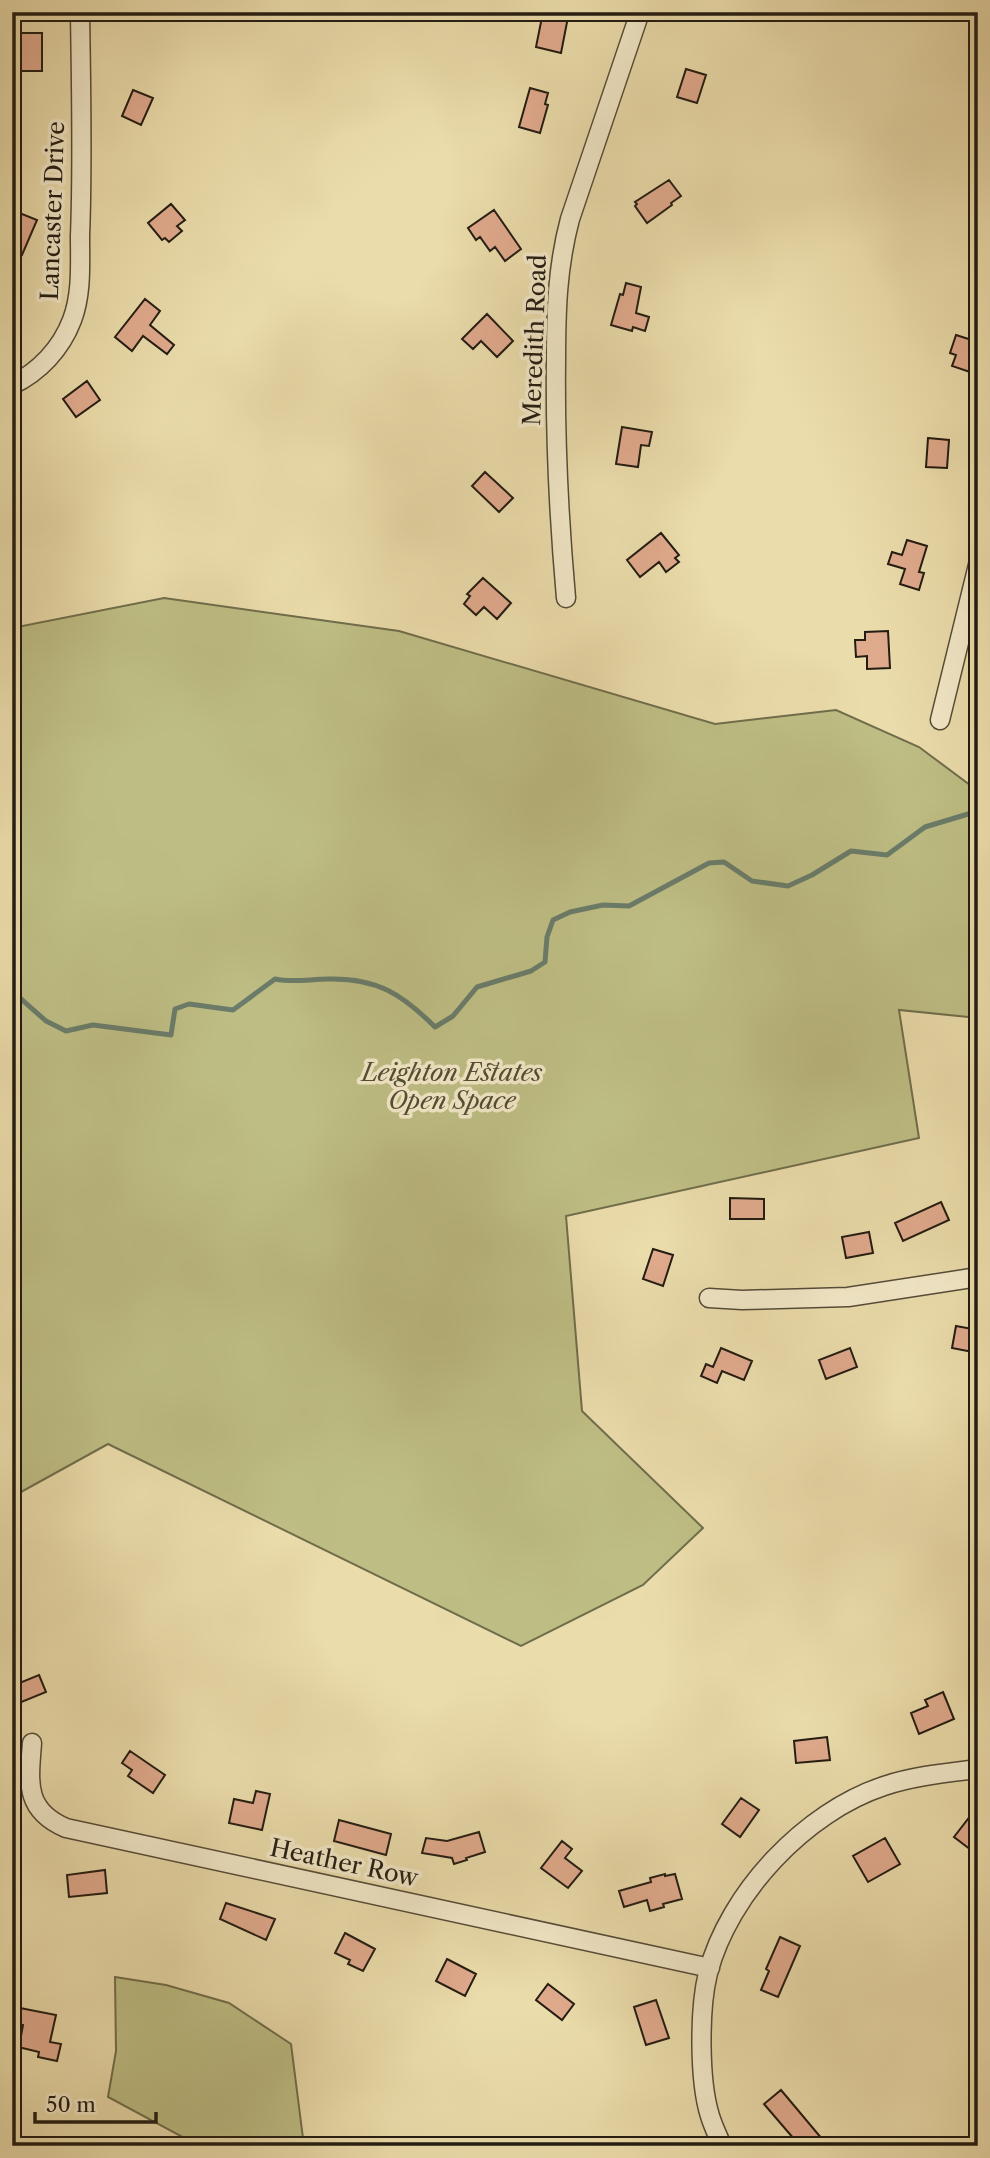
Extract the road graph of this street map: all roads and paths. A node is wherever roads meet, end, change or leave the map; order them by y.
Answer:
1 (80, 12) edge
2 (640, 12) edge
3 (12, 385) edge
4 (978, 565) edge
5 (566, 598) dead end
6 (940, 720) dead end
7 (978, 1277) edge
8 (709, 1298) dead end
9 (32, 1743) dead end
10 (978, 1769) edge
11 (710, 1968) junction
12 (722, 2146) edge

1 - 3 street, Lancaster Drive
2 - 5 street, Meredith Road
4 - 6 street
7 - 8 street
9 - 11 street, Heather Row
10 - 11 street
11 - 12 street

